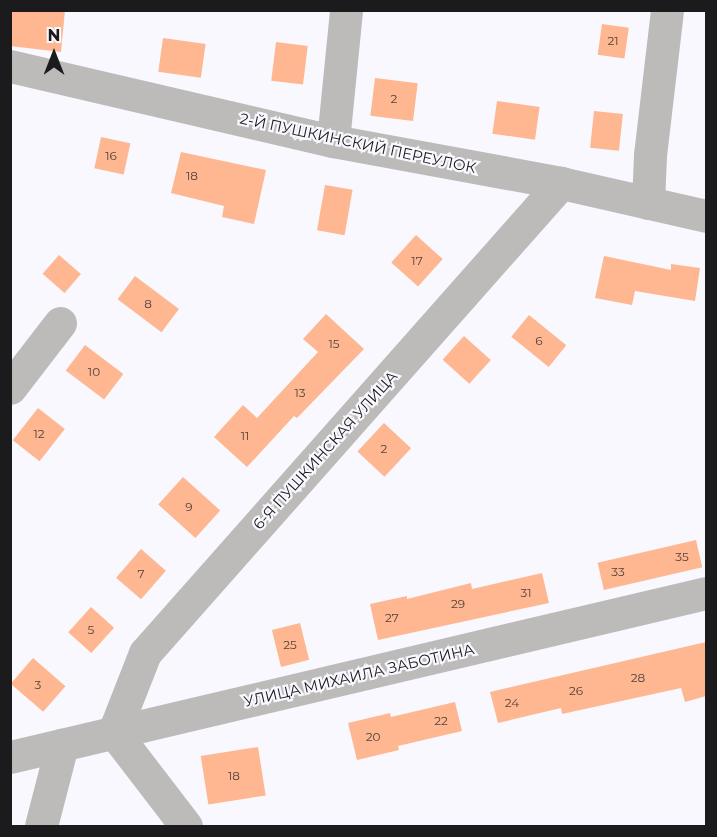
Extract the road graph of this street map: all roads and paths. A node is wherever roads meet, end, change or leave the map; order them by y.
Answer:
1 (346, 10) edge
2 (667, 10) edge
3 (10, 66) edge
4 (333, 141) junction
5 (561, 183) junction
6 (648, 203) junction
7 (706, 216) edge
8 (60, 323) dead end
9 (10, 388) edge
10 (706, 593) edge
11 (114, 732) junction
12 (62, 745) junction
13 (10, 757) edge
14 (41, 826) edge
15 (186, 826) edge

1 - 4 street
2 - 6 street
3 - 4 street, 2-Й ПУШКИНСКИЙ ПЕРЕУЛОК
4 - 5 street, 2-Й ПУШКИНСКИЙ ПЕРЕУЛОК
5 - 6 street, 2-Й ПУШКИНСКИЙ ПЕРЕУЛОК
5 - 11 street, 6-Я ПУШКИНСКАЯ УЛИЦА
6 - 7 street, 2-Й ПУШКИНСКИЙ ПЕРЕУЛОК
8 - 9 street
10 - 11 street, УЛИЦА МИХАИЛА ЗАБОТИНА
11 - 12 street, УЛИЦА МИХАИЛА ЗАБОТИНА
11 - 15 street
12 - 13 street, УЛИЦА МИХАИЛА ЗАБОТИНА
12 - 14 street

